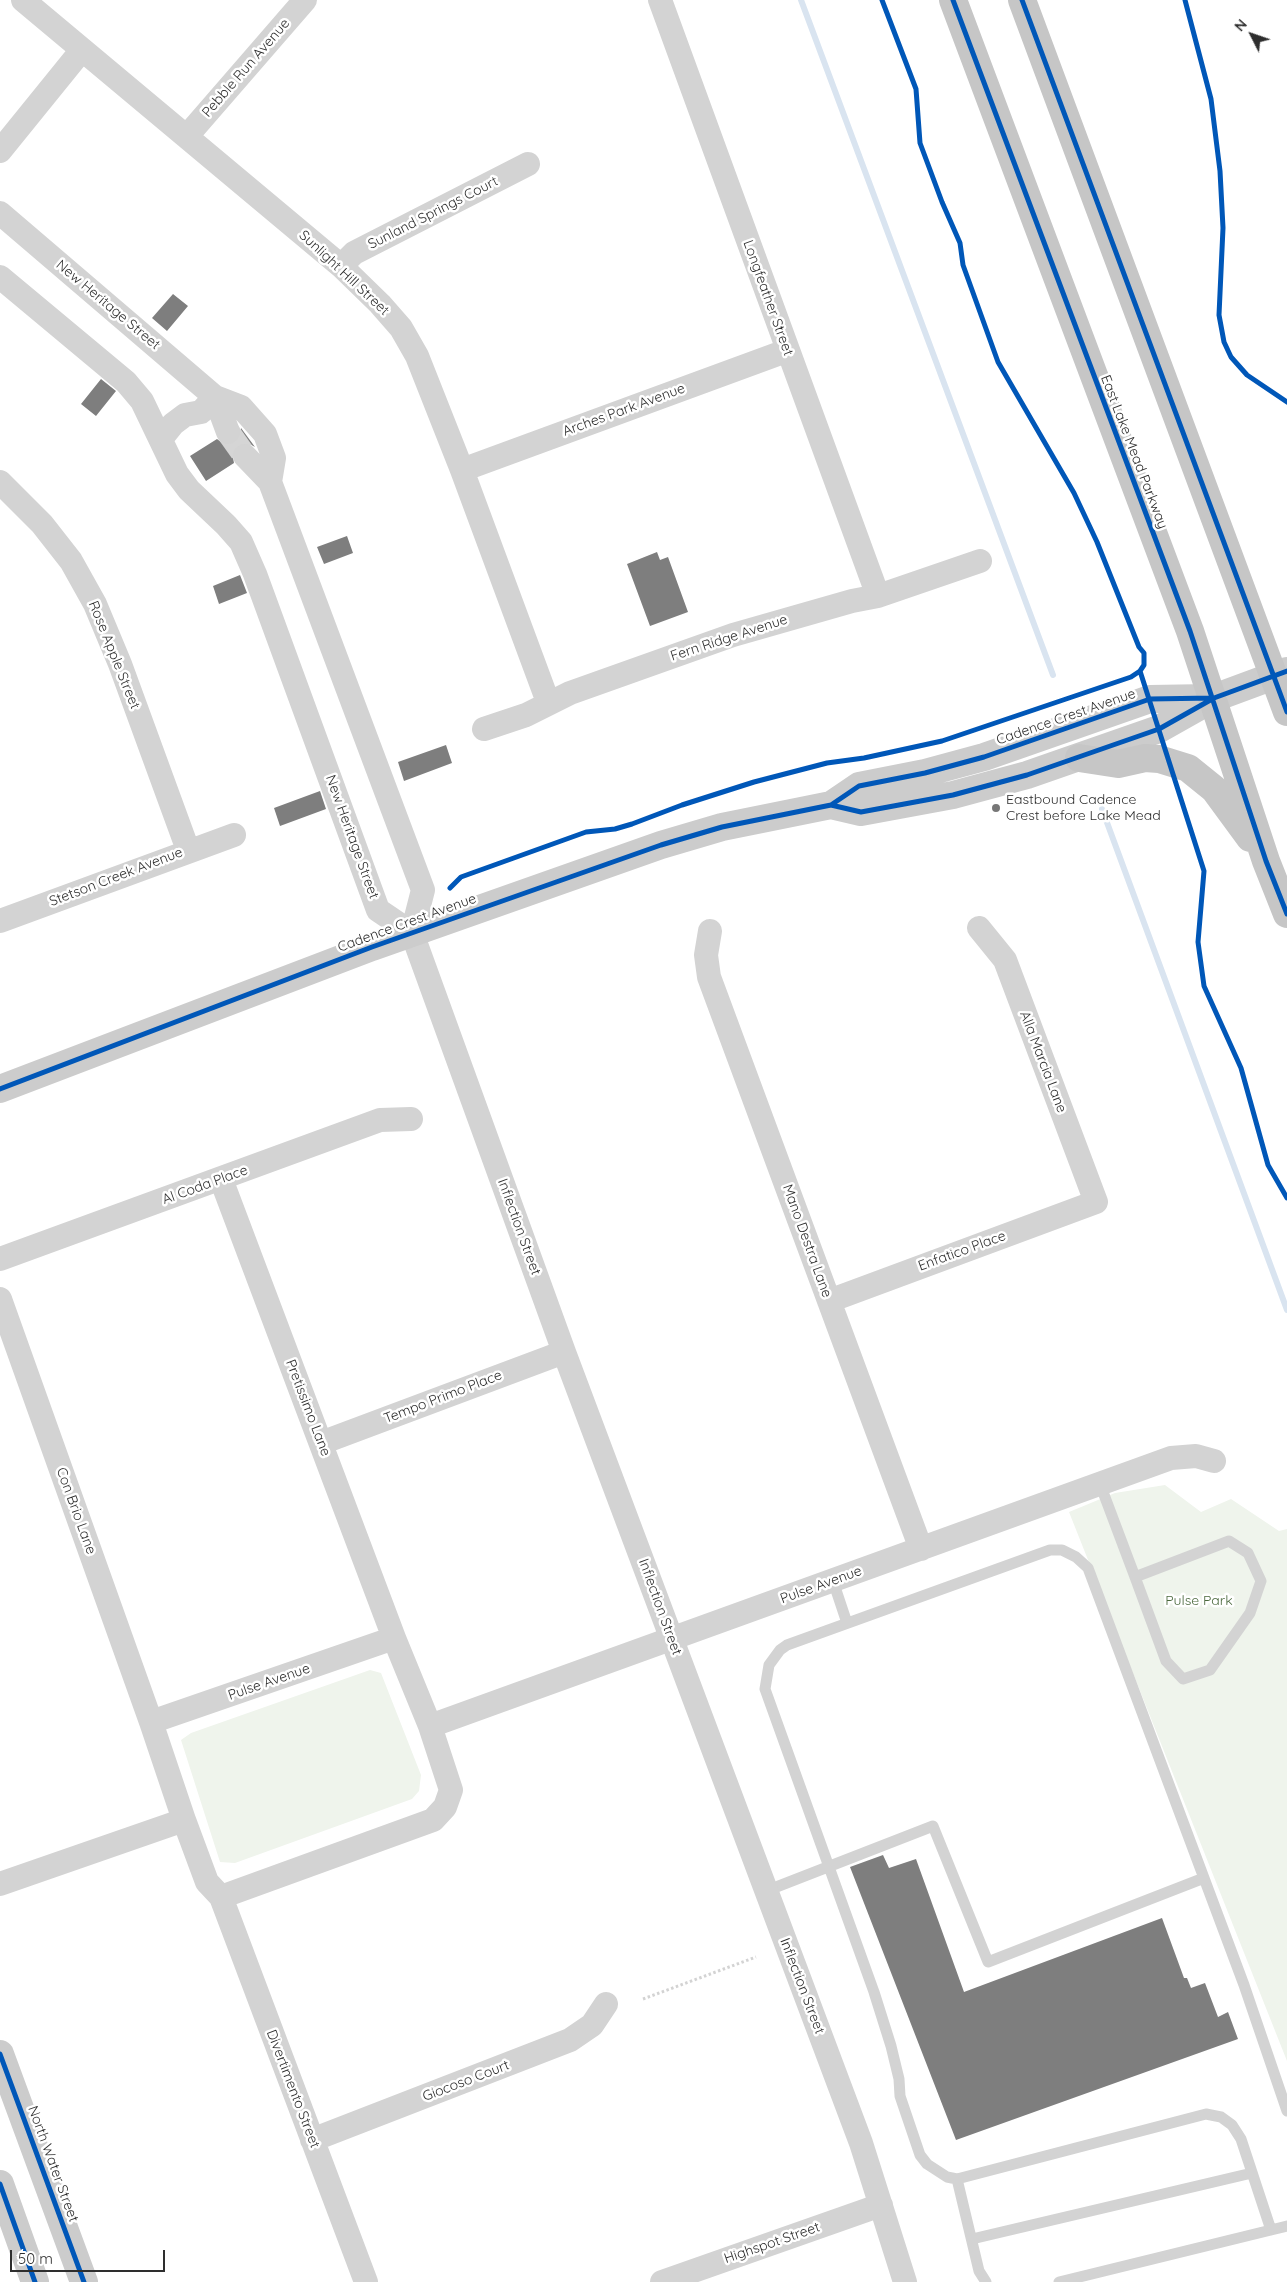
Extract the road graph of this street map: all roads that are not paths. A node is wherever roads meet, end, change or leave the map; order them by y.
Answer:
1 (23, 0) edge
2 (305, 0) edge
3 (660, 0) edge
4 (953, 0) edge
5 (1022, 0) edge
6 (81, 51) junction
7 (187, 136) junction
8 (0, 151) edge
9 (528, 164) dead end
10 (0, 213) edge
11 (341, 266) junction
12 (0, 277) edge
13 (786, 351) junction
14 (215, 397) junction
15 (228, 432) tunnel mouth
16 (161, 439) junction
17 (245, 456) tunnel mouth
18 (462, 470) junction
19 (0, 482) edge
20 (270, 482) junction
21 (980, 561) dead end
22 (878, 596) junction
23 (1280, 673) edge
24 (1214, 698) junction
25 (548, 702) junction
26 (1287, 712) edge
27 (484, 729) dead end
28 (1079, 758) junction
29 (831, 806) junction
30 (234, 835) dead end
31 (188, 850) junction
32 (1266, 861) junction
33 (1287, 914) edge
34 (0, 921) edge
35 (979, 928) dead end
36 (710, 931) dead end
37 (412, 933) junction
38 (0, 1089) edge
39 (410, 1119) dead end
40 (222, 1179) junction
41 (1096, 1202) joint
42 (0, 1259) edge
43 (0, 1299) edge
44 (829, 1301) junction
45 (564, 1352) junction
46 (321, 1443) junction
47 (1214, 1461) dead end
48 (1100, 1484) junction
49 (922, 1549) junction
50 (1135, 1577) junction
51 (833, 1581) junction
52 (847, 1623) junction
53 (394, 1638) junction
54 (672, 1639) junction
55 (152, 1722) junction
56 (430, 1726) junction
57 (184, 1820) junction
58 (828, 1866) junction
59 (1204, 1878) junction
60 (0, 1884) edge
61 (766, 1891) junction
62 (221, 1897) junction
63 (606, 2004) dead end
64 (1, 2061) edge
65 (1287, 2111) edge
66 (312, 2140) junction
67 (1252, 2173) junction
68 (957, 2179) junction
69 (0, 2184) edge
70 (881, 2205) junction
71 (1287, 2226) edge
72 (1271, 2230) junction
73 (972, 2239) junction
74 (1097, 2277) edge
75 (35, 2282) edge
76 (84, 2282) edge
77 (366, 2282) edge
78 (662, 2282) edge
79 (904, 2282) edge
80 (986, 2282) edge
81 (1059, 2282) edge

1 - 6 street, Sunlight Hill Street
2 - 7 street, Pebble Run Avenue
3 - 13 street, Longfeather Street
4 - 24 main road, East Lake Mead Parkway
5 - 23 main road
6 - 7 street, Sunlight Hill Street
6 - 8 street
7 - 11 street, Sunlight Hill Street
9 - 11 street, Sunland Springs Court
10 - 14 street, New Heritage Street
11 - 18 street, Sunlight Hill Street
12 - 16 street, New Heritage Street
13 - 18 street, Arches Park Avenue
13 - 22 street, Longfeather Street
14 - 15 street, New Heritage Street
14 - 16 street
14 - 20 street, New Heritage Street
16 - 37 street, New Heritage Street
17 - 20 street, New Heritage Street
18 - 25 street, Sunlight Hill Street
19 - 31 street, Rose Apple Street
20 - 37 street, New Heritage Street
21 - 22 street, Fern Ridge Avenue
22 - 25 street, Fern Ridge Avenue
23 - 24 street
23 - 26 main road
24 - 28 street, Cadence Crest Avenue
24 - 29 street, Cadence Crest Avenue
24 - 32 main road, East Lake Mead Parkway
25 - 27 street, Fern Ridge Avenue
28 - 29 street, Cadence Crest Avenue
28 - 32 main road
29 - 37 street, Cadence Crest Avenue
30 - 31 street, Stetson Creek Avenue
31 - 34 street, Stetson Creek Avenue
32 - 33 main road, East Lake Mead Parkway
35 - 41 street, Alla Marcia Lane
36 - 44 street, Mano Destra Lane
37 - 38 street, Cadence Crest Avenue
37 - 45 street, Inflection Street
39 - 40 street, Al Coda Place
40 - 42 street, Al Coda Place
40 - 46 street, Pretissimo Lane
41 - 44 street, Enfatico Place
43 - 55 street, Con Brio Lane
44 - 49 street, Mano Destra Lane
45 - 46 street, Tempo Primo Place
45 - 54 street, Inflection Street
46 - 53 street, Pretissimo Lane
47 - 48 street, Pulse Avenue
48 - 49 street, Pulse Avenue
48 - 50 lane
49 - 51 street, Pulse Avenue
50 - 50 lane
51 - 52 lane
51 - 54 street, Pulse Avenue
52 - 58 lane
52 - 59 lane
53 - 55 street, Pulse Avenue
53 - 56 street
54 - 56 street, Pulse Avenue
54 - 61 street, Inflection Street
55 - 57 street
56 - 62 street
57 - 60 street
57 - 62 street
58 - 59 lane
58 - 61 lane
58 - 68 lane
59 - 65 lane
61 - 70 street, Inflection Street
62 - 66 street, Divertimento Street
63 - 66 street, Giocoso Court
64 - 76 street, North Water Street
66 - 77 street, Divertimento Street
67 - 68 lane
67 - 72 lane
67 - 73 lane
68 - 73 lane
69 - 75 street
70 - 78 street, Highspot Street
70 - 79 street, Inflection Street
71 - 72 lane
72 - 74 lane
73 - 80 lane
74 - 81 lane

